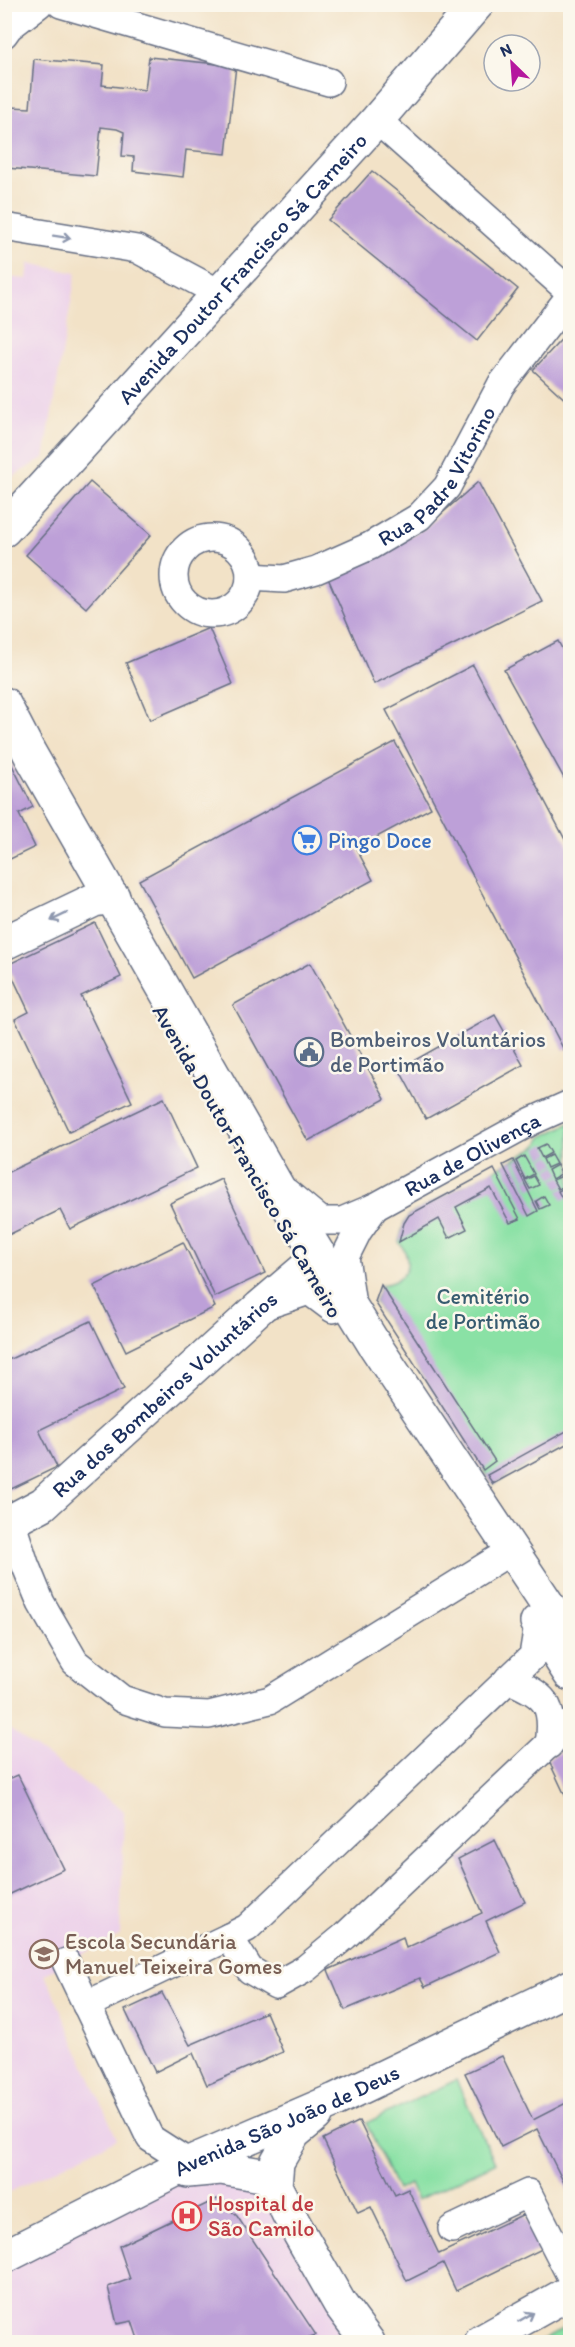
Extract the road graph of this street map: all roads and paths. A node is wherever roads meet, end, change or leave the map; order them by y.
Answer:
1 (39, 4) edge
2 (61, 4) edge
3 (477, 4) edge
4 (4, 34) edge
5 (329, 81) dead end
6 (376, 120) junction
7 (4, 227) edge
8 (219, 293) junction
9 (570, 294) edge
10 (4, 530) edge
11 (249, 577) dead end
12 (4, 704) edge
13 (104, 898) junction
14 (4, 943) edge
15 (570, 1104) edge
16 (275, 1181) junction
17 (375, 1207) junction
18 (313, 1262) junction
19 (260, 1307) junction
20 (343, 1310) junction
21 (8, 1521) edge
22 (496, 1560) junction
23 (538, 1625) junction
24 (570, 1638) edge
25 (570, 1674) edge
26 (508, 1679) junction
27 (570, 1724) edge
28 (549, 1745) junction
29 (229, 1937) junction
30 (66, 1962) dead end
31 (570, 1987) edge
32 (86, 2005) junction
33 (335, 2100) junction
34 (284, 2122) junction
35 (180, 2168) junction
36 (274, 2187) junction
37 (452, 2229) dead end
38 (4, 2256) edge
39 (570, 2275) edge
40 (570, 2292) edge
41 (368, 2343) edge
42 (481, 2343) edge

1 - 4 street
2 - 5 street
3 - 6 street, Avenida Doutor Francisco Sá Carneiro
6 - 8 street, Avenida Doutor Francisco Sá Carneiro
6 - 9 street, Rua Padre Vitorino
7 -> 8 street
8 - 10 street, Avenida Doutor Francisco Sá Carneiro
9 - 11 street, Rua Padre Vitorino
12 - 13 street, Avenida Doutor Francisco Sá Carneiro
13 -> 14 street
13 - 16 street, Avenida Doutor Francisco Sá Carneiro
13 - 18 street, Avenida Doutor Francisco Sá Carneiro
15 - 17 street, Rua de Olivença
16 - 17 street
16 - 18 street, Avenida Doutor Francisco Sá Carneiro
17 - 18 street
17 - 20 street
18 - 19 street, Rua dos Bombeiros Voluntários
18 - 20 street, Avenida Doutor Francisco Sá Carneiro
19 - 20 street
19 - 21 street, Rua dos Bombeiros Voluntários
20 - 22 street, Avenida Doutor Francisco Sá Carneiro
20 - 24 street, Avenida Doutor Francisco Sá Carneiro
21 - 22 street
22 - 23 street, Avenida Doutor Francisco Sá Carneiro
23 - 25 street, Avenida Doutor Francisco Sá Carneiro
23 - 26 street
26 - 28 street
26 - 29 street
27 - 28 street
28 - 29 street
29 - 32 street
30 - 32 street
31 - 33 street, Avenida São João de Deus
32 - 35 street
33 - 34 street, Avenida São João de Deus
33 - 36 street
34 - 35 street, Avenida São João de Deus
34 - 36 street
35 - 36 street
35 - 38 street, Avenida São João de Deus
36 - 41 street
37 - 39 street
42 -> 40 street

